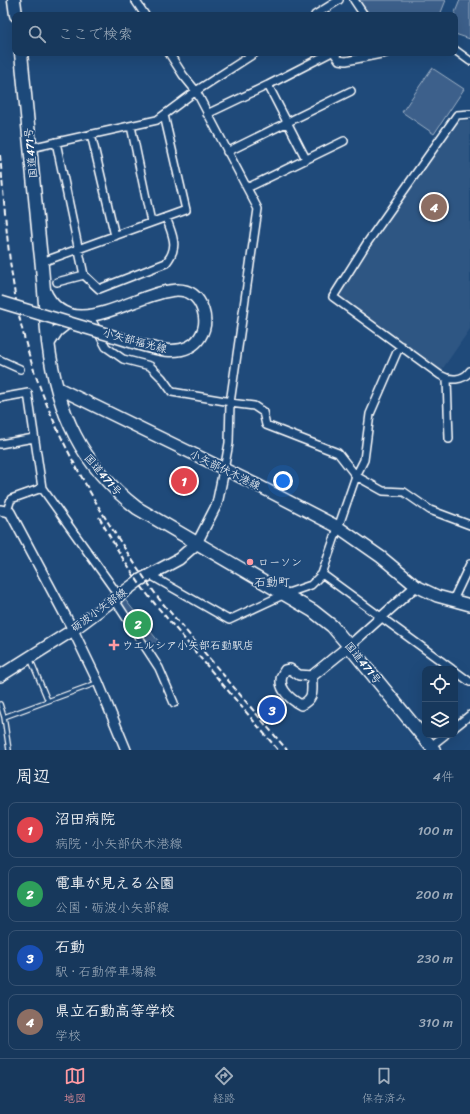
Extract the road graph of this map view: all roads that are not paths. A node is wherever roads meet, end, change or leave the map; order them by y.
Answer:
1 (14, 0) edge
2 (135, 0) edge
3 (339, 0) edge
4 (354, 0) edge
5 (16, 12) edge
6 (143, 12) edge
7 (320, 12) edge
8 (362, 12) edge
9 (458, 52) edge
10 (21, 56) edge
11 (171, 56) edge
12 (250, 56) edge
13 (324, 56) edge
14 (336, 56) edge
15 (371, 56) edge
16 (470, 61) edge
17 (268, 85) junction
18 (196, 91) junction
19 (351, 91) dead end
20 (207, 114) junction
21 (470, 114) edge
22 (164, 115) junction
23 (287, 122) junction
24 (131, 126) junction
25 (91, 134) junction
26 (56, 142) junction
27 (344, 142) dead end
28 (30, 148) junction
29 (227, 152) junction
30 (306, 159) junction
31 (247, 188) junction
32 (166, 217) junction
33 (151, 222) junction
34 (115, 236) junction
35 (78, 250) junction
36 (42, 262) junction
37 (84, 275) junction
38 (57, 282) dead end
39 (43, 287) junction
40 (0, 302) edge
41 (89, 315) junction
42 (76, 317) junction
43 (48, 343) junction
44 (401, 346) junction
45 (0, 360) edge
46 (20, 369) dead end
47 (470, 371) edge
48 (447, 379) junction
49 (58, 388) junction
50 (0, 398) edge
51 (231, 402) junction
52 (34, 438) junction
53 (449, 439) dead end
54 (0, 444) edge
55 (224, 470) junction
56 (356, 476) junction
57 (42, 488) junction
58 (3, 511) edge
59 (470, 525) edge
60 (338, 527) junction
61 (198, 543) junction
62 (470, 564) edge
63 (322, 574) junction
64 (150, 575) junction
65 (416, 586) junction
66 (285, 594) junction
67 (116, 597) junction
68 (453, 600) junction
69 (470, 605) edge
70 (381, 618) junction
71 (73, 630) junction
72 (349, 646) junction
73 (30, 657) junction
74 (448, 666) edge
75 (458, 673) edge
76 (0, 676) edge
77 (312, 676) dead end
78 (98, 682) junction
79 (470, 682) edge
80 (48, 701) junction
81 (174, 703) dead end
82 (0, 704) edge
83 (470, 715) edge
84 (4, 718) junction
85 (458, 725) edge
86 (442, 738) edge
87 (432, 748) edge
88 (9, 750) edge
89 (126, 750) edge

1 - 5 highway
2 - 6 street
3 - 7 street
4 - 8 street
9 - 16 street
10 - 28 highway, 国道471号
11 - 18 street
12 - 18 street
13 - 17 street
14 - 15 street
17 - 20 street
17 - 23 street
18 - 20 street
18 - 22 street
19 - 23 street
20 - 29 street
21 - 44 street
22 - 24 street
22 - 32 street
23 - 29 street
23 - 30 street
24 - 25 street
24 - 33 street
25 - 26 street
25 - 34 street
26 - 28 street
26 - 35 street
27 - 30 street
28 - 36 highway, 国道471号
29 - 31 street
30 - 31 street
31 - 51 street
32 - 33 street
32 - 37 street
33 - 34 street
34 - 35 street
35 - 36 street
35 - 37 street
36 - 39 highway, 国道471号
37 - 38 street
39 - 42 main road
39 - 43 highway, 国道471号
40 - 41 main road, 小矢部福光線, bridge
41 - 42 main road, 小矢部福光線
41 - 51 street
42 - 43 main road, 小矢部福光線
43 - 49 highway, 国道471号
44 - 48 street
44 - 56 street
45 - 46 street
47 - 48 street
48 - 53 street
49 - 55 main road, 小矢部伏木港線
49 - 61 highway, 国道471号
50 - 52 street
51 - 55 street
51 - 56 street
52 - 54 street
52 - 57 street
55 - 60 main road, 小矢部伏木港線
55 - 61 street
56 - 59 street
56 - 60 street
57 - 58 street
57 - 67 street
58 - 71 street
60 - 63 street
60 - 65 main road, 小矢部伏木港線
61 - 64 main road, 砺波小矢部線
61 - 66 highway, 国道471号
62 - 68 street
63 - 66 street
63 - 70 street
64 - 66 street
64 - 67 main road, 砺波小矢部線
65 - 68 main road, 小矢部伏木港線
65 - 70 street
66 - 72 highway, 国道471号
67 - 71 main road, 砺波小矢部線
67 - 81 street
68 - 69 main road, 小矢部伏木港線
70 - 72 street
70 - 74 street
71 - 73 main road, 砺波小矢部線
71 - 78 street
72 - 77 main road
72 - 87 highway, 国道471号
73 - 76 main road, 砺波小矢部線
73 - 80 lane
75 - 79 street
78 - 80 lane
78 - 89 street
80 - 84 lane
82 - 84 lane
83 - 85 street
84 - 88 lane
86 - 87 street

